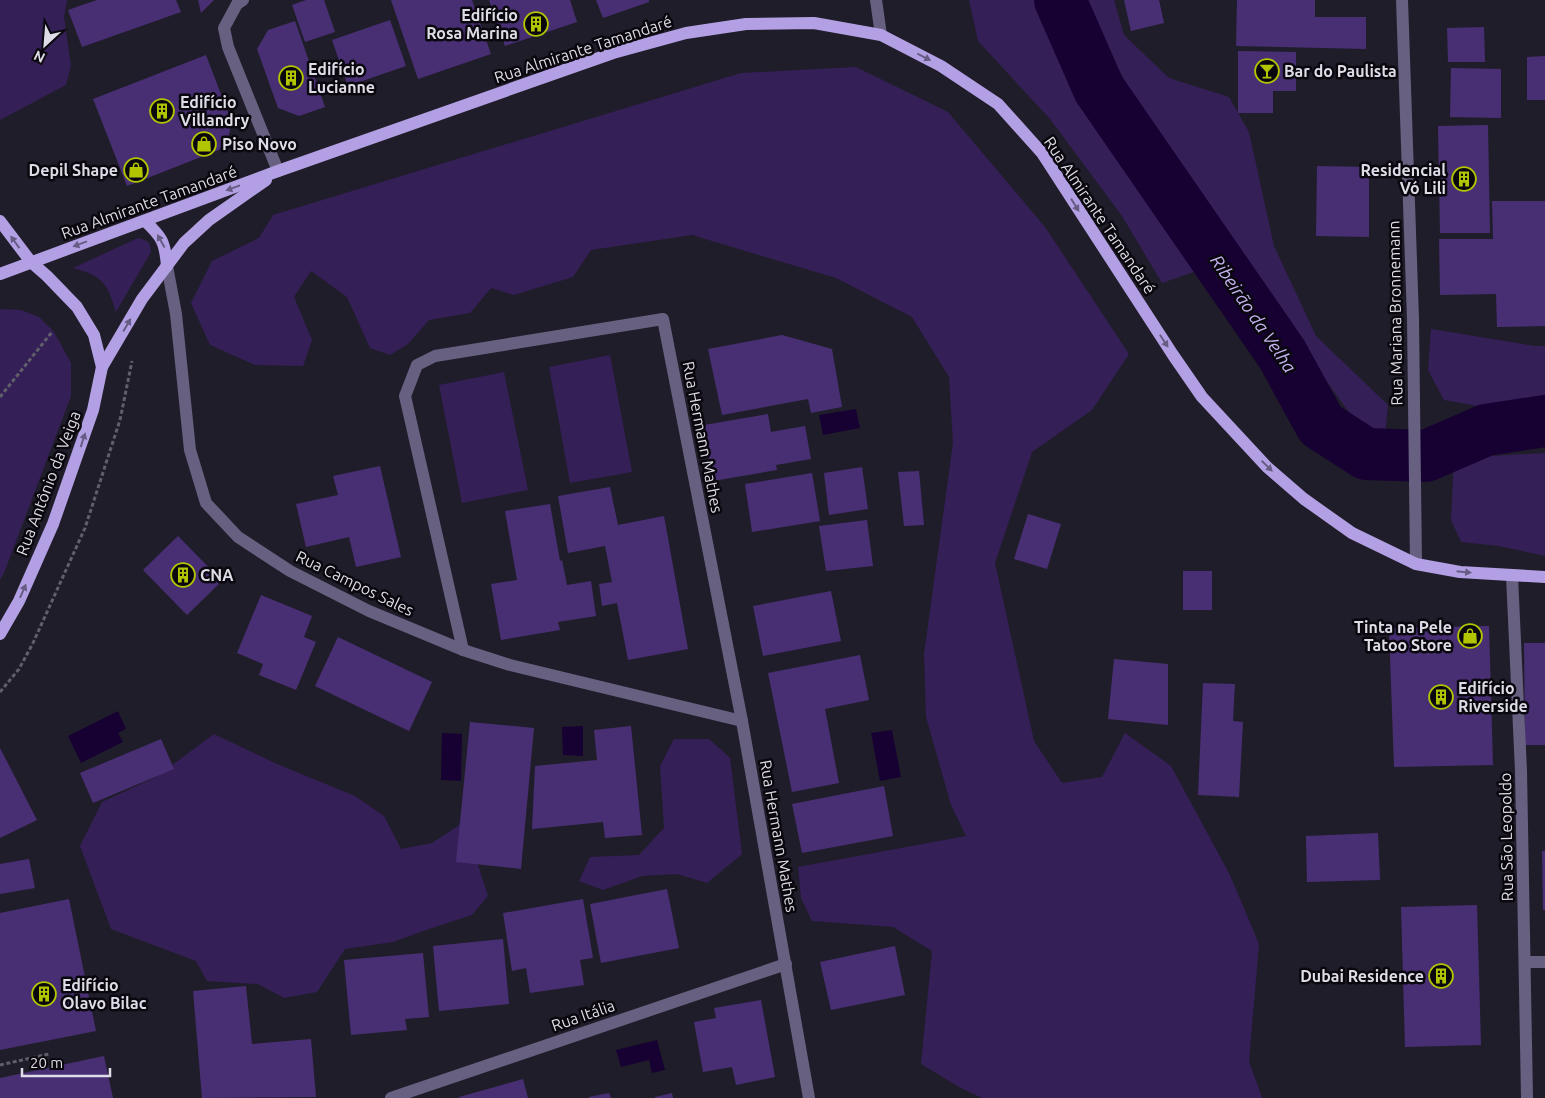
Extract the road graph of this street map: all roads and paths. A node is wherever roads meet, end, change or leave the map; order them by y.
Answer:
1 (242, 0) edge
2 (876, 0) edge
3 (1402, 0) edge
4 (881, 35) junction
5 (278, 171) junction
6 (0, 221) edge
7 (145, 221) junction
8 (31, 262) junction
9 (166, 266) junction
10 (0, 274) edge
11 (52, 332) dead end
12 (132, 361) dead end
13 (102, 367) junction
14 (0, 397) edge
15 (1416, 564) junction
16 (1512, 576) junction
17 (1545, 577) edge
18 (0, 634) edge
19 (463, 650) junction
20 (0, 692) edge
21 (742, 721) junction
22 (1525, 962) junction
23 (1545, 962) edge
24 (786, 964) junction
25 (49, 1054) dead end
26 (0, 1065) edge
27 (392, 1098) edge
28 (809, 1098) edge
29 (1527, 1098) edge

1 - 5 street
2 - 4 street
3 - 15 street, Rua Mariana Bronnemann
4 - 5 main road, Rua Almirante Tamandaré
4 -> 15 main road, Rua Almirante Tamandaré
5 -> 7 main road, Rua Almirante Tamandaré
5 - 9 main road, Rua Almirante Tamandaré
8 -> 6 main road
7 -> 8 main road, Rua Almirante Tamandaré
9 -> 7 main road
8 - 10 main road, Rua Almirante Tamandaré
8 - 13 main road
13 -> 9 main road, Rua Almirante Tamandaré
9 - 19 street, Rua Campos Sales
11 - 14 path
12 - 20 path
18 -> 13 main road, Rua Antônio da Veiga
15 -> 16 main road, Rua Almirante Tamandaré
16 - 17 main road, Rua Almirante Tamandaré
16 - 22 street, Rua São Leopoldo
19 - 21 street, Rua Campos Sales
19 - 21 street, Rua Hermann Mathes
21 - 24 street, Rua Hermann Mathes
22 - 23 street
22 - 29 street, Rua São Leopoldo
24 - 27 street, Rua Itália
24 - 28 street, Rua Hermann Mathes
25 - 26 path

